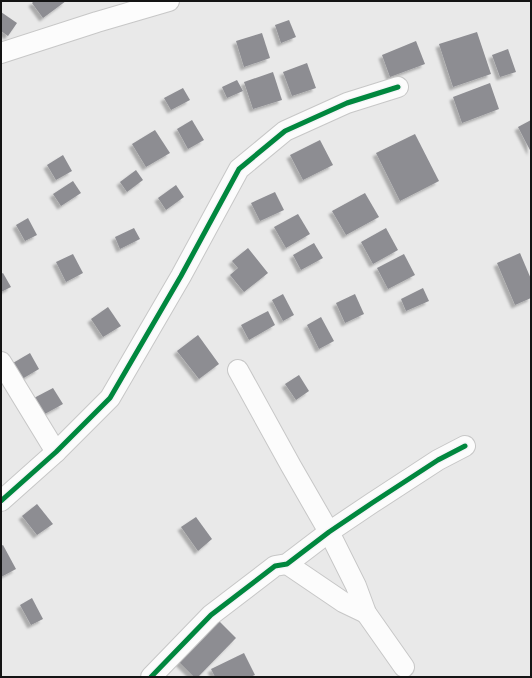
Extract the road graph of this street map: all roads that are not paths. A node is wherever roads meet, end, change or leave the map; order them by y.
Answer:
1 (169, 1) edge
2 (1, 53) edge
3 (398, 87) dead end
4 (1, 362) edge
5 (238, 370) dead end
6 (465, 446) dead end
7 (56, 452) junction
8 (1, 501) edge
9 (329, 532) junction
10 (287, 564) junction
11 (366, 613) junction
12 (404, 667) dead end
13 (151, 677) edge

1 - 2 street
3 - 7 street
4 - 7 street
5 - 9 street
6 - 9 street
7 - 8 street
9 - 10 street
9 - 11 street
10 - 11 street
10 - 13 street
11 - 12 street

